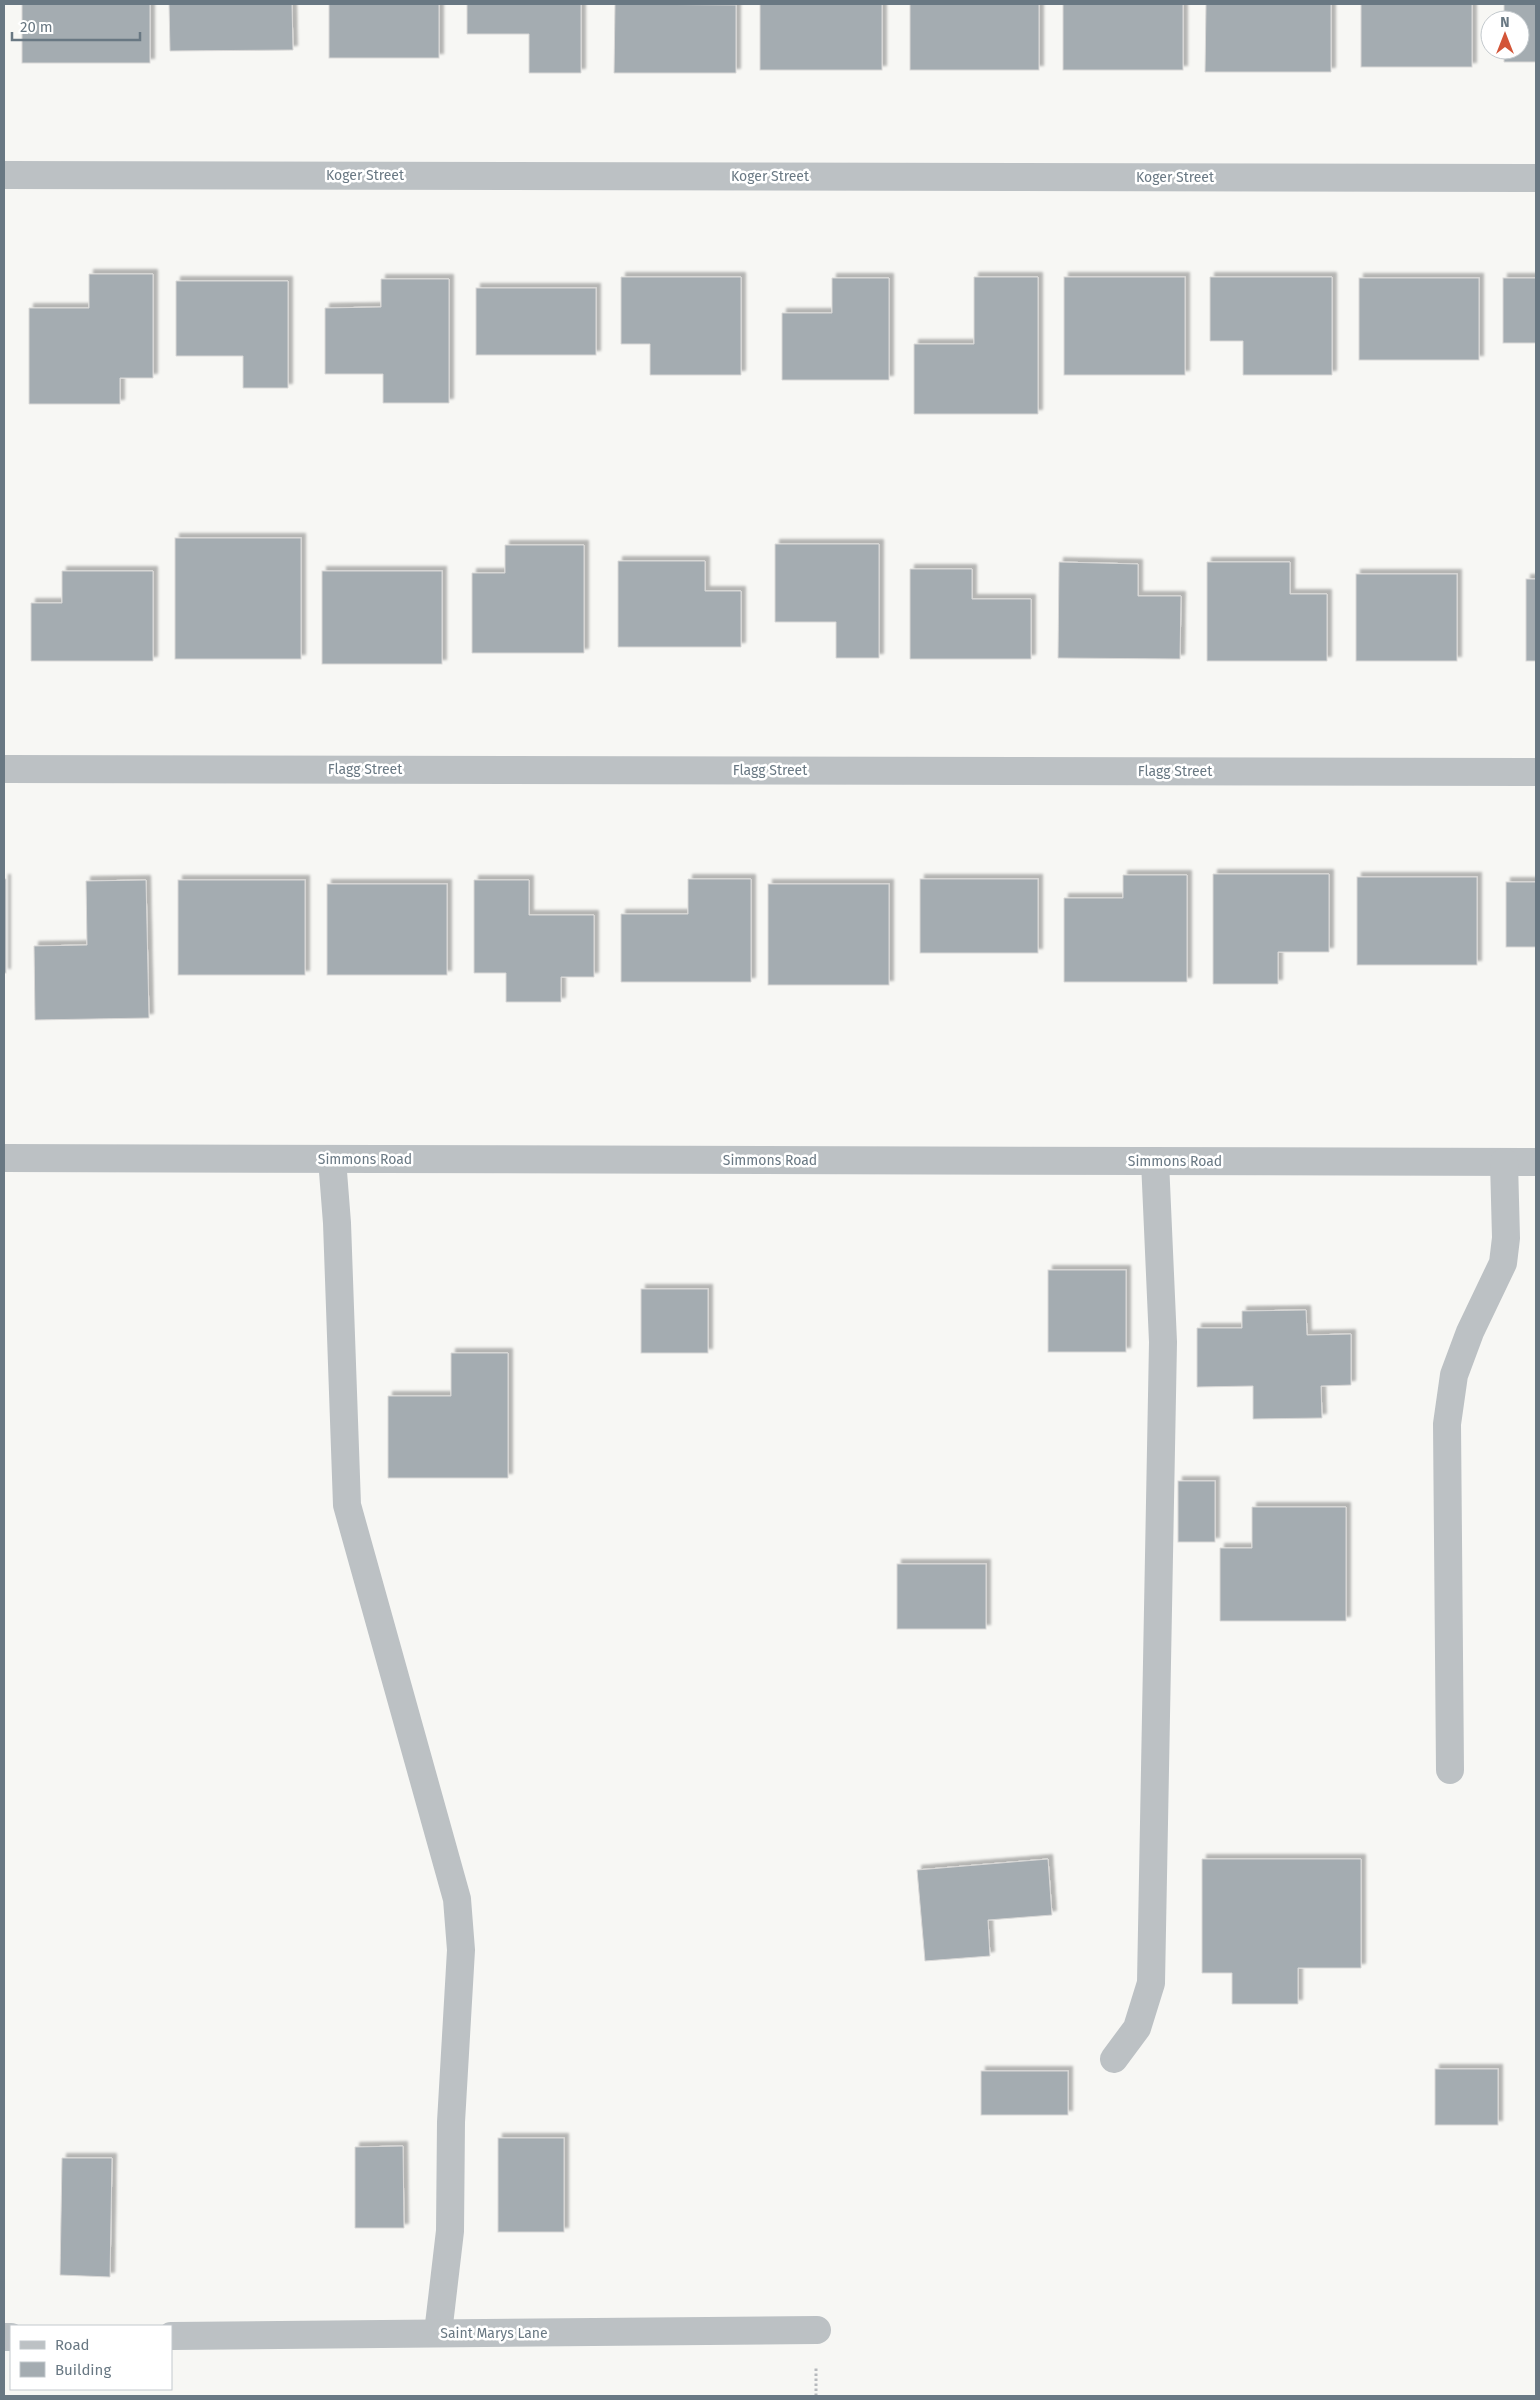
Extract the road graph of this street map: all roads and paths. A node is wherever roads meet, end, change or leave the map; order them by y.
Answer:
1 (4, 174) edge
2 (1536, 178) edge
3 (4, 769) edge
4 (1536, 772) edge
5 (4, 1158) edge
6 (332, 1159) junction
7 (1156, 1161) junction
8 (1504, 1162) junction
9 (1536, 1162) edge
10 (1450, 1770) dead end
11 (1114, 2059) dead end
12 (817, 2330) dead end
13 (438, 2333) junction
14 (172, 2336) edge

1 - 2 street, Koger Street
3 - 4 street, Flagg Street
5 - 6 street, Simmons Road
6 - 7 street, Simmons Road
6 - 13 street
7 - 8 street, Simmons Road
7 - 11 street
8 - 9 street, Simmons Road
8 - 10 street
12 - 13 street, Saint Marys Lane
13 - 14 street, Saint Marys Lane

